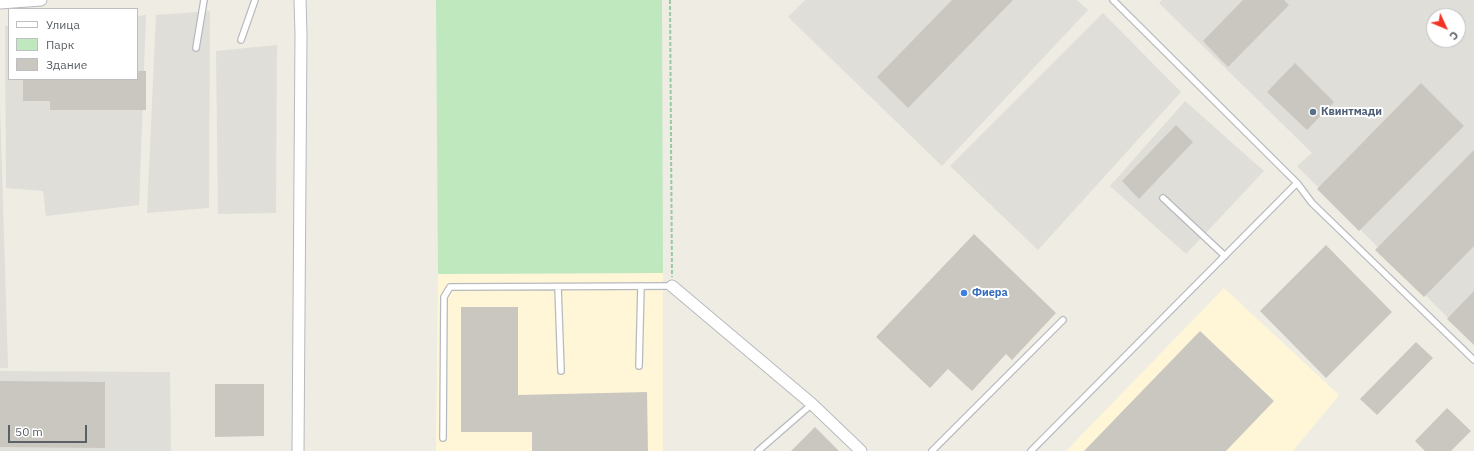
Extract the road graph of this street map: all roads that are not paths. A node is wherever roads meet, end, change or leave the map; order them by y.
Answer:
1 (41, 0) edge
2 (204, 0) edge
3 (255, 0) edge
4 (300, 0) edge
5 (1113, 0) edge
6 (0, 3) edge
7 (22, 5) edge
8 (241, 40) dead end
9 (196, 48) dead end
10 (1297, 183) junction
11 (1163, 198) dead end
12 (1225, 256) junction
13 (641, 286) junction
14 (672, 286) joint
15 (558, 287) junction
16 (1063, 320) dead end
17 (1474, 360) edge
18 (639, 366) dead end
19 (561, 371) dead end
20 (812, 404) junction
21 (443, 438) dead end
22 (298, 451) edge
23 (758, 451) edge
24 (861, 451) edge
25 (932, 451) edge
26 (1031, 451) edge

1 - 7 street
2 - 9 lane
3 - 8 lane
4 - 22 street
5 - 10 lane
6 - 7 street
10 - 12 lane
10 - 17 lane
11 - 12 lane
12 - 26 lane
13 - 14 lane
13 - 15 lane
13 - 18 lane
14 - 20 street
15 - 19 lane
15 - 21 lane
16 - 25 lane
20 - 23 lane
20 - 24 street

